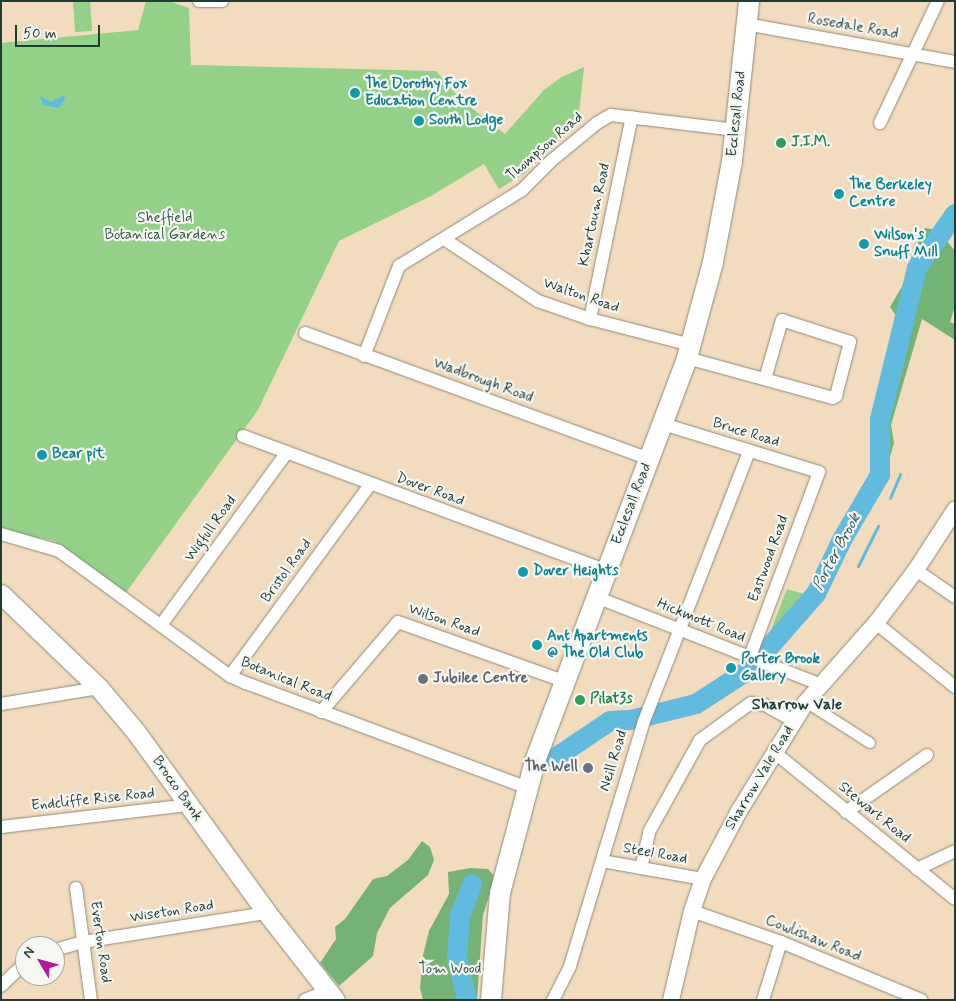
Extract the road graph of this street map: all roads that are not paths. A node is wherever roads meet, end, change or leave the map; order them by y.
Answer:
1 (199, 1) edge
2 (222, 1) edge
3 (748, 1) edge
4 (938, 1) edge
5 (746, 24) junction
6 (913, 54) junction
7 (955, 62) edge
8 (632, 117) junction
9 (880, 122) dead end
10 (736, 130) junction
11 (444, 239) junction
12 (590, 320) junction
13 (305, 333) dead end
14 (689, 352) junction
15 (364, 356) junction
16 (765, 379) junction
17 (663, 424) junction
18 (243, 436) dead end
19 (749, 451) junction
20 (287, 452) junction
21 (650, 459) junction
22 (819, 472) joint
23 (370, 485) junction
24 (955, 510) edge
25 (1, 534) edge
26 (606, 570) junction
27 (916, 570) junction
28 (1, 594) edge
29 (596, 597) junction
30 (955, 597) edge
31 (876, 624) junction
32 (161, 625) junction
33 (681, 630) junction
34 (751, 658) junction
35 (230, 676) junction
36 (564, 681) junction
37 (822, 685) junction
38 (955, 687) edge
39 (99, 688) junction
40 (806, 702) junction
41 (1, 704) edge
42 (321, 712) junction
43 (794, 721) junction
44 (870, 743) dead end
45 (774, 752) junction
46 (927, 755) dead end
47 (528, 788) junction
48 (188, 806) junction
49 (846, 812) junction
50 (1, 827) edge
51 (955, 851) edge
52 (602, 861) junction
53 (641, 868) junction
54 (917, 869) junction
55 (703, 879) junction
56 (76, 888) dead end
57 (955, 900) edge
58 (692, 910) junction
59 (267, 913) junction
60 (83, 942) junction
61 (781, 942) junction
62 (65, 947) edge
63 (15, 973) edge
64 (1, 986) edge
65 (331, 995) edge
66 (91, 1000) edge
67 (305, 1000) edge
68 (491, 1000) edge
69 (553, 1000) edge
70 (671, 1000) edge
71 (762, 1000) edge
72 (921, 1000) edge

1 - 2 street
3 - 5 main road, Ecclesall Road
4 - 6 street
5 - 6 street, Rosedale Road
5 - 10 main road, Ecclesall Road
6 - 7 street, Rosedale Road
6 - 9 street
8 - 10 street, Thompson Road
8 - 11 street, Thompson Road
8 - 12 street, Khartoum Road
10 - 14 main road, Ecclesall Road
11 - 12 street, Walton Road
11 - 15 street, Thompson Road
12 - 14 street, Walton Road
13 - 15 street, Wadbrough Road
14 - 16 street, Walton Road
14 - 17 main road, Ecclesall Road
15 - 21 street, Wadbrough Road
16 - 16 street, Walton Road
17 - 19 street, Bruce Road
17 - 21 main road, Ecclesall Road
18 - 20 street, Dover Road
19 - 22 street, Bruce Road
19 - 33 street, Neill Road
20 - 23 street, Dover Road
20 - 32 street, Wigfull Road
21 - 26 main road, Ecclesall Road
22 - 34 street, Eastwood Road
23 - 26 street, Dover Road
23 - 35 street, Bristol Road
24 - 27 street, Sharrow Vale Road
25 - 32 street, Botanical Road
26 - 29 main road, Ecclesall Road
27 - 30 street
27 - 31 street, Sharrow Vale Road
28 - 39 main road, Brocco Bank
29 - 33 street, Hickmott Road
29 - 36 main road, Ecclesall Road
31 - 37 street, Sharrow Vale Road
31 - 38 street
32 - 35 street, Botanical Road
33 - 34 street, Hickmott Road
33 - 52 street, Neill Road
34 - 37 street, Hickmott Road
35 - 42 street, Botanical Road
36 - 42 street, Wilson Road
36 - 47 main road, Ecclesall Road
37 - 40 street, Sharrow Vale Road
39 - 41 street
39 - 48 main road, Brocco Bank
40 - 43 street, Sharrow Vale Road
40 - 44 street
42 - 47 street, Botanical Road
43 - 45 street, Sharrow Vale Road
43 - 53 street
45 - 49 street, Stewart Road
45 - 55 street, Sharrow Vale Road
46 - 49 street
47 - 68 main road, Ecclesall Road
48 - 50 street, Endcliffe Rise Road
48 - 59 main road, Brocco Bank
49 - 54 street, Stewart Road
51 - 54 street
52 - 53 street, Steel Road
52 - 69 street, Neill Road
53 - 55 street, Steel Road
54 - 57 street, Stewart Road
55 - 58 street, Sharrow Vale Road
56 - 60 street, Everton Road
58 - 61 street, Cowlishaw Road
58 - 70 street, Sharrow Vale Road
59 - 60 street, Wiseton Road
59 - 65 main road, Brocco Bank
60 - 62 street, Wiseton Road
60 - 66 street, Everton Road
61 - 71 street
61 - 72 street, Cowlishaw Road
63 - 64 street
65 - 67 street

